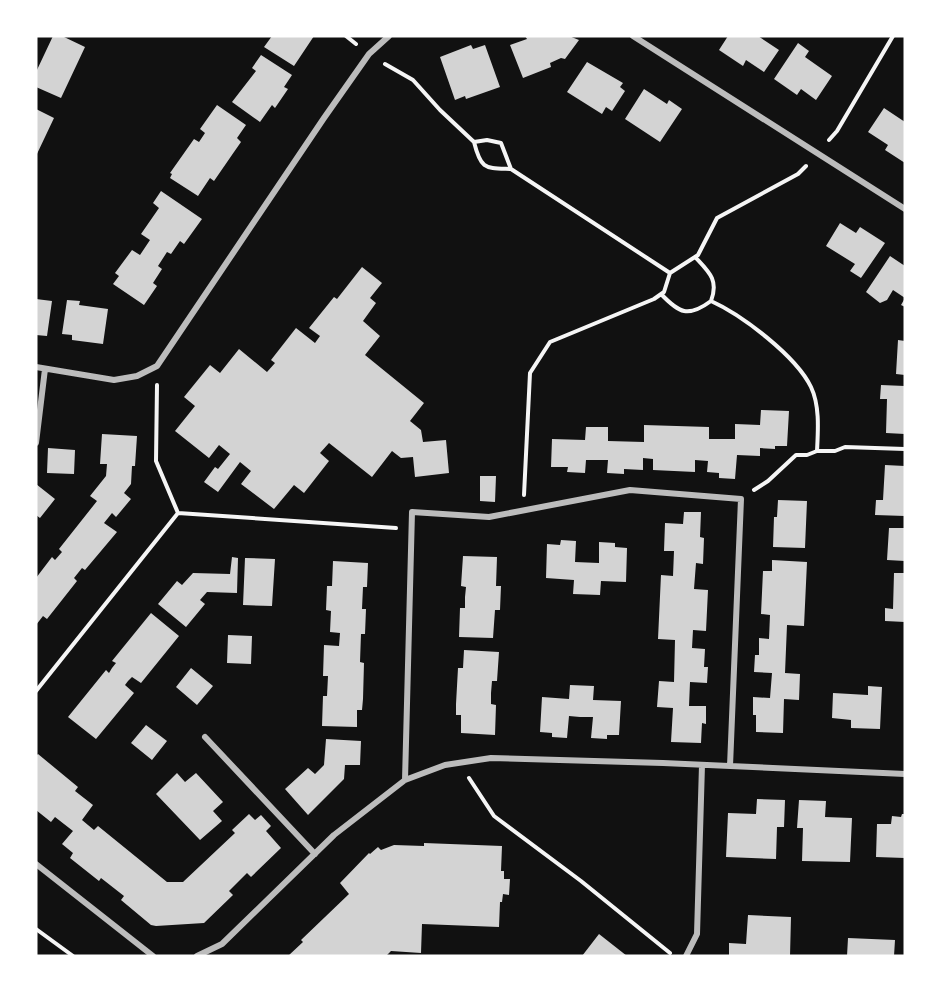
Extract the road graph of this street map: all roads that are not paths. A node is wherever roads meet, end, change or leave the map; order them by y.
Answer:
1 (389, 36) edge
2 (633, 36) edge
3 (905, 209) edge
4 (36, 367) edge
5 (45, 369) junction
6 (36, 443) edge
7 (205, 737) dead end
8 (702, 765) junction
9 (730, 766) junction
10 (905, 774) edge
11 (405, 780) junction
12 (315, 854) junction
13 (36, 864) edge
14 (153, 956) edge
15 (197, 956) edge
16 (686, 956) edge

1 - 5 street
2 - 3 street
4 - 5 street
5 - 6 street
7 - 12 street
8 - 9 street
8 - 11 street
8 - 16 street
9 - 10 street
9 - 11 street
11 - 12 street
12 - 15 street
13 - 14 street

